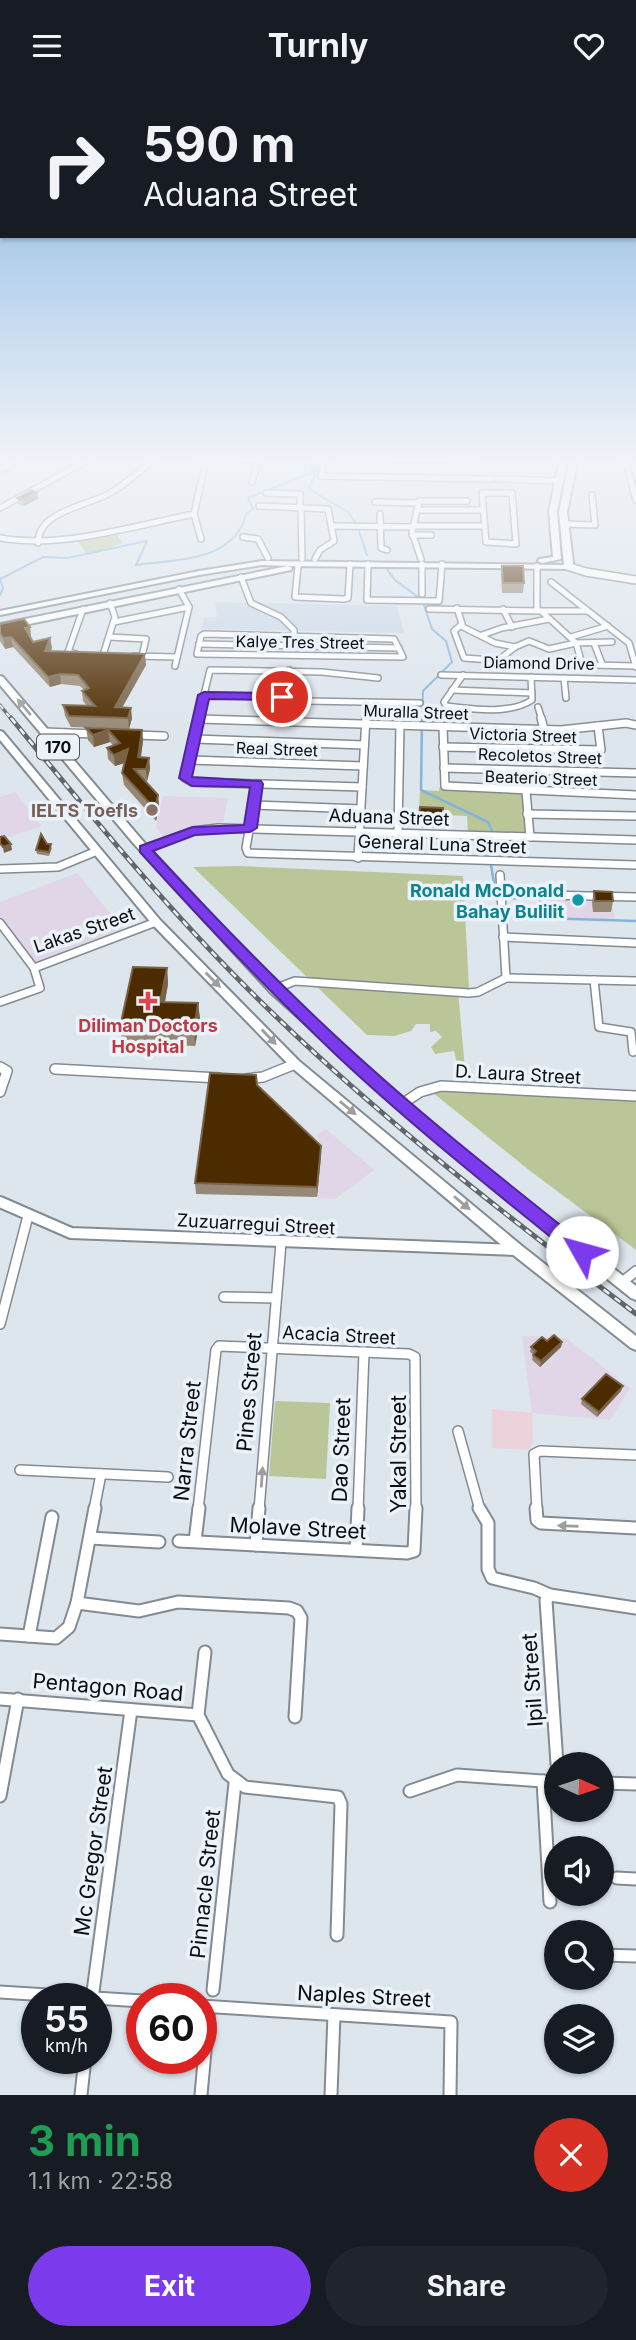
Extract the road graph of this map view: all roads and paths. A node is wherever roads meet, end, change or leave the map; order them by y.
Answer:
1 (265, 552) edge
2 (300, 552) edge
3 (319, 552) edge
4 (418, 552) edge
5 (556, 552) edge
6 (568, 552) edge
7 (268, 558) junction
8 (315, 559) junction
9 (422, 562) junction
10 (300, 563) junction
11 (211, 565) junction
12 (326, 565) junction
13 (350, 565) junction
14 (368, 565) junction
15 (442, 565) junction
16 (537, 566) junction
17 (567, 566) junction
18 (241, 577) junction
19 (636, 580) edge
20 (551, 582) dead end
21 (179, 589) junction
22 (422, 594) dead end
23 (60, 599) junction
24 (110, 603) junction
25 (189, 607) junction
26 (457, 608) junction
27 (503, 608) junction
28 (0, 609) edge
29 (83, 609) junction
30 (429, 609) dead end
31 (539, 610) junction
32 (587, 611) junction
33 (549, 619) junction
34 (114, 622) junction
35 (461, 625) junction
36 (0, 627) edge
37 (512, 627) junction
38 (608, 627) junction
39 (482, 635) junction
40 (295, 636) junction
41 (109, 637) junction
42 (321, 637) junction
43 (573, 640) junction
44 (612, 642) dead end
45 (199, 643) junction
46 (594, 643) junction
47 (294, 645) junction
48 (320, 646) junction
49 (514, 647) junction
50 (399, 648) junction
51 (552, 649) junction
52 (82, 654) edge
53 (92, 654) edge
54 (103, 655) junction
55 (112, 655) edge
56 (121, 655) edge
57 (292, 655) junction
58 (142, 656) junction
59 (177, 657) junction
60 (500, 659) junction
61 (558, 664) junction
62 (582, 664) junction
63 (602, 664) junction
64 (175, 666) dead end
65 (636, 667) edge
66 (289, 670) junction
67 (441, 675) dead end
68 (463, 675) junction
69 (531, 677) junction
70 (378, 678) dead end
71 (564, 678) junction
72 (0, 679) edge
73 (636, 680) edge
74 (452, 690) junction
75 (532, 693) junction
76 (204, 695) junction
77 (566, 698) dead end
78 (305, 701) dead end
79 (367, 702) junction
80 (420, 703) dead end
81 (538, 707) dead end
82 (199, 719) junction
83 (634, 724) edge
84 (366, 725) junction
85 (400, 725) junction
86 (598, 726) junction
87 (443, 727) junction
88 (544, 729) junction
89 (45, 732) junction
90 (0, 734) edge
91 (109, 734) edge
92 (123, 734) edge
93 (164, 736) dead end
94 (195, 739) junction
95 (364, 745) junction
96 (4, 746) edge
97 (443, 747) junction
98 (190, 760) junction
99 (363, 766) junction
100 (444, 768) junction
101 (636, 773) edge
102 (257, 784) junction
103 (362, 787) junction
104 (526, 791) junction
105 (636, 795) edge
106 (254, 806) junction
107 (360, 809) junction
108 (527, 814) junction
109 (636, 816) edge
110 (250, 828) junction
111 (359, 832) junction
112 (398, 833) junction
113 (530, 837) junction
114 (636, 840) edge
115 (144, 849) junction
116 (97, 851) junction
117 (358, 857) junction
118 (636, 865) edge
119 (0, 869) edge
120 (500, 875) dead end
121 (500, 894) junction
122 (636, 897) edge
123 (156, 922) junction
124 (0, 923) edge
125 (503, 937) junction
126 (636, 943) edge
127 (34, 968) junction
128 (506, 978) junction
129 (594, 980) junction
130 (636, 981) edge
131 (274, 989) junction
132 (0, 1002) edge
133 (633, 1052) dead end
134 (295, 1065) junction
135 (0, 1067) edge
136 (55, 1069) dead end
137 (0, 1091) edge
138 (636, 1096) edge
139 (402, 1104) junction
140 (0, 1202) edge
141 (28, 1216) junction
142 (281, 1243) junction
143 (517, 1249) junction
144 (636, 1271) edge
145 (621, 1283) junction
146 (636, 1294) edge
147 (223, 1297) dead end
148 (276, 1299) junction
149 (0, 1324) edge
150 (636, 1344) edge
151 (219, 1346) joint
152 (271, 1347) junction
153 (364, 1352) junction
154 (415, 1357) joint
155 (458, 1431) dead end
156 (636, 1455) edge
157 (20, 1470) dead end
158 (101, 1473) junction
159 (168, 1477) dead end
160 (52, 1517) dead end
161 (636, 1528) edge
162 (90, 1538) junction
163 (179, 1541) dead end
164 (195, 1541) junction
165 (159, 1542) dead end
166 (256, 1545) junction
167 (356, 1550) junction
168 (414, 1551) joint
169 (550, 1595) junction
170 (77, 1603) junction
171 (636, 1608) edge
172 (0, 1634) edge
173 (29, 1636) junction
174 (205, 1652) dead end
175 (0, 1699) edge
176 (18, 1699) junction
177 (131, 1710) junction
178 (198, 1715) junction
179 (295, 1717) dead end
180 (556, 1752) edge
181 (543, 1781) joint
182 (235, 1783) junction
183 (614, 1783) edge
184 (636, 1784) edge
185 (410, 1791) dead end
186 (0, 1797) edge
187 (546, 1836) edge
188 (617, 1878) dead end
189 (636, 1879) edge
190 (337, 1935) dead end
191 (614, 1955) edge
192 (636, 1956) edge
193 (94, 1983) edge
194 (214, 1983) edge
195 (0, 1992) edge
196 (21, 1993) edge
197 (217, 2008) edge
198 (334, 2015) junction
199 (83, 2074) edge
200 (202, 2074) edge
201 (81, 2095) edge
202 (201, 2095) edge
203 (331, 2095) edge
204 (450, 2095) edge

1 - 7 street
2 - 10 street
3 - 8 street
4 - 9 street
5 - 9 main road
6 - 17 main road
7 - 10 main road
7 - 11 main road
8 - 9 main road
8 - 10 main road
9 - 14 main road
9 - 15 main road
9 - 22 street
10 - 12 main road
10 - 13 street
10 - 18 main road
11 - 23 main road
11 - 28 main road
12 - 13 main road
12 - 23 main road
13 - 14 main road
14 - 15 street
15 - 16 main road
16 - 17 main road
16 - 31 street
17 - 19 main road
18 - 21 main road
18 - 40 street
20 - 32 street
21 - 24 main road
21 - 25 street
23 - 28 main road
24 - 29 main road
24 - 34 street
25 - 34 street
25 - 59 street
26 - 27 street
26 - 30 street
26 - 35 street
27 - 31 street
27 - 37 street
29 - 36 main road
29 - 52 street
31 - 32 street
31 - 33 street
32 - 38 street
33 - 37 street
33 - 43 street
34 - 41 street
35 - 39 street
35 - 60 street
37 - 39 street
38 - 43 street
38 - 65 street
39 - 49 street
40 - 42 street
40 - 45 street
40 - 47 street
41 - 54 street
41 - 58 street
42 - 48 street
42 - 50 street
43 - 46 street
43 - 51 street
43 - 62 street
44 - 46 street
45 - 47 street
45 - 57 street, Kalye Tres Street
46 - 63 street
47 - 48 street
47 - 57 street
48 - 50 street
49 - 51 street
49 - 60 street
50 - 57 street, Kalye Tres Street
51 - 61 street
53 - 54 street
54 - 55 street
56 - 58 street
58 - 59 street
59 - 64 street
60 - 61 street
61 - 62 street
62 - 63 street
63 - 65 street
66 - 70 street
66 - 76 street
66 - 76 street
67 - 68 street, Diamond Drive
68 - 69 street, Diamond Drive
68 - 74 street
69 - 71 street, Diamond Drive
69 - 75 street
71 - 73 street, Diamond Drive
71 - 77 street
89 -> 72 main road, 170
74 - 75 street
74 - 75 street
76 - 82 street
78 - 79 street
79 - 80 street
79 - 84 street
81 - 88 street
82 - 84 street, Muralla Street
82 - 94 street
83 - 86 street, Muralla Street
84 - 85 street, Muralla Street
84 - 95 street
85 - 87 street, Muralla Street
85 - 112 street
86 - 88 street, Muralla Street
86 - 97 street, Victoria Street
87 - 88 street, Muralla Street
87 - 97 street
89 - 91 street
89 - 115 main road, 170
90 - 96 main road, 170
92 - 93 street
94 - 95 street
94 - 98 street
95 - 99 street
96 - 116 main road, 170
97 - 100 street
98 - 99 street, Real Street
98 - 102 street
99 - 103 street
100 - 101 street, Recoletos Street
100 - 104 street, Beaterio Street
102 - 103 street
102 - 106 street
103 - 107 street
104 - 105 street, Beaterio Street
104 - 108 street
106 - 107 street
106 - 110 street
107 - 111 street
108 - 109 street
108 - 113 street
110 - 111 street, Aduana Street
110 - 115 street, Aduana Street
110 - 117 street, General Luna Street
111 - 112 street, Aduana Street
111 - 117 street
112 - 113 street, Aduana Street
113 - 114 street, Aduana Street
115 - 131 main road, 170
116 - 119 street
116 - 123 main road, 170
117 - 118 street, General Luna Street
120 - 121 street
121 - 122 street
121 - 125 street
123 - 127 street, Lakas Street
123 -> 134 main road, 170
124 - 127 street, Lakas Street
125 - 126 street
125 - 128 street
127 - 132 street
128 - 129 street
128 - 131 street
129 - 130 street
129 - 133 street
131 - 139 main road, 170
134 - 136 street
134 -> 143 main road, 170
135 - 137 street
138 - 139 street, D. Laura Street
139 - 145 main road, 170
140 - 141 street, Zuzuarregui Street
141 - 142 street, Zuzuarregui Street
141 - 149 street
142 - 143 street, Zuzuarregui Street
142 - 148 street, Pines Street
143 - 150 main road, 170
144 - 145 street
145 - 146 main road, 170
147 - 148 street
148 - 152 street, Pines Street
151 - 152 street, Acacia Street
151 - 164 street, Narra Street
152 - 153 street, Acacia Street
166 -> 152 street, Pines Street
153 - 154 street, Acacia Street
153 - 167 street, Dao Street
154 - 168 street, Yakal Street
155 - 169 street
161 -> 156 street
157 - 158 street
158 - 159 street
158 - 162 street
160 - 173 street
162 - 165 street
162 - 170 street
163 - 164 street, Molave Street
164 - 166 street, Molave Street
166 - 167 street, Molave Street
167 - 168 street, Molave Street
169 - 171 street
169 - 180 street, Ipil Street
170 - 173 street
170 - 179 street
172 - 173 street
174 - 178 street
175 - 176 street, Pentagon Road
176 - 177 street, Pentagon Road
176 - 186 street
177 - 178 street, Pentagon Road
177 - 193 street, Mc Gregor Street
178 - 182 street, Pentagon Road
181 - 185 street
181 - 187 street
182 - 190 street
182 - 194 street, Pinnacle Street
183 - 184 street
188 - 189 street
191 - 192 street
195 - 196 street
197 - 198 street, Naples Street
198 - 203 street
198 - 204 street, Naples Street
199 - 201 street
200 - 202 street

